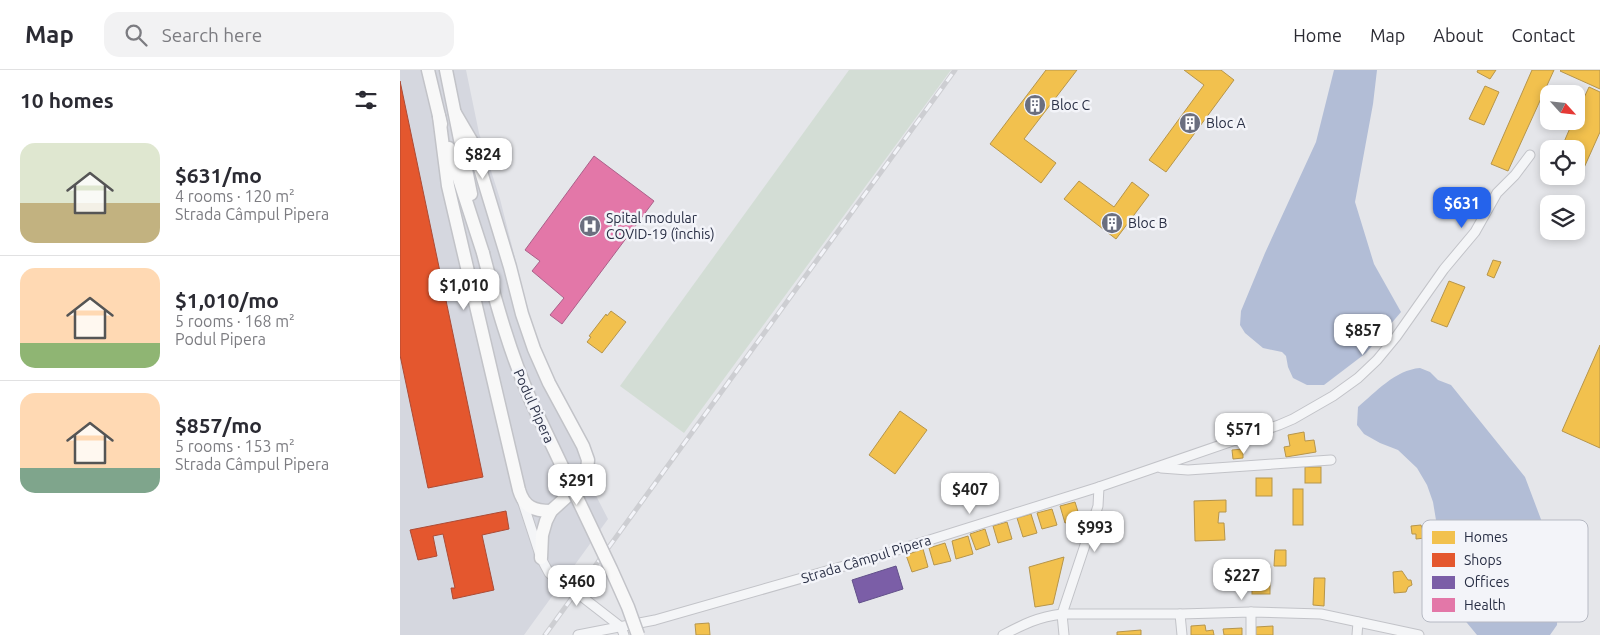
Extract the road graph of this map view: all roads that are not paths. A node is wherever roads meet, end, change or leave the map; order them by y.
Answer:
1 (428, 70) edge
2 (446, 70) edge
3 (455, 113) junction
4 (439, 116) junction
5 (1530, 155) dead end
6 (483, 253) junction
7 (1331, 460) dead end
8 (1157, 467) junction
9 (1099, 487) junction
10 (522, 499) junction
11 (551, 511) junction
12 (541, 558) junction
13 (1251, 612) junction
14 (1062, 614) junction
15 (1180, 614) junction
16 (1358, 622) junction
17 (623, 631) edge
18 (578, 635) edge
19 (638, 635) edge
20 (1003, 635) edge
21 (1064, 635) edge
22 (1182, 635) edge
23 (1251, 635) edge
24 (1357, 635) edge
25 (1415, 635) edge

1 - 4 main road
2 - 3 main road
3 - 6 main road
3 - 11 main road
4 - 6 main road
4 - 10 main road
5 - 8 street, Strada Câmpul Pipera
6 - 19 main road, Podul Pipera, bridge
7 - 8 street
8 - 9 street, Strada Câmpul Pipera
9 - 14 street
9 - 17 street, Strada Câmpul Pipera
10 - 11 main road
10 - 12 street
11 - 12 main road
12 - 17 street
13 - 15 street
13 - 16 street
13 - 23 street
14 - 15 street
14 - 20 street
14 - 21 street
15 - 22 street
16 - 24 street
16 - 25 street
17 - 18 street, Strada Câmpul Pipera

